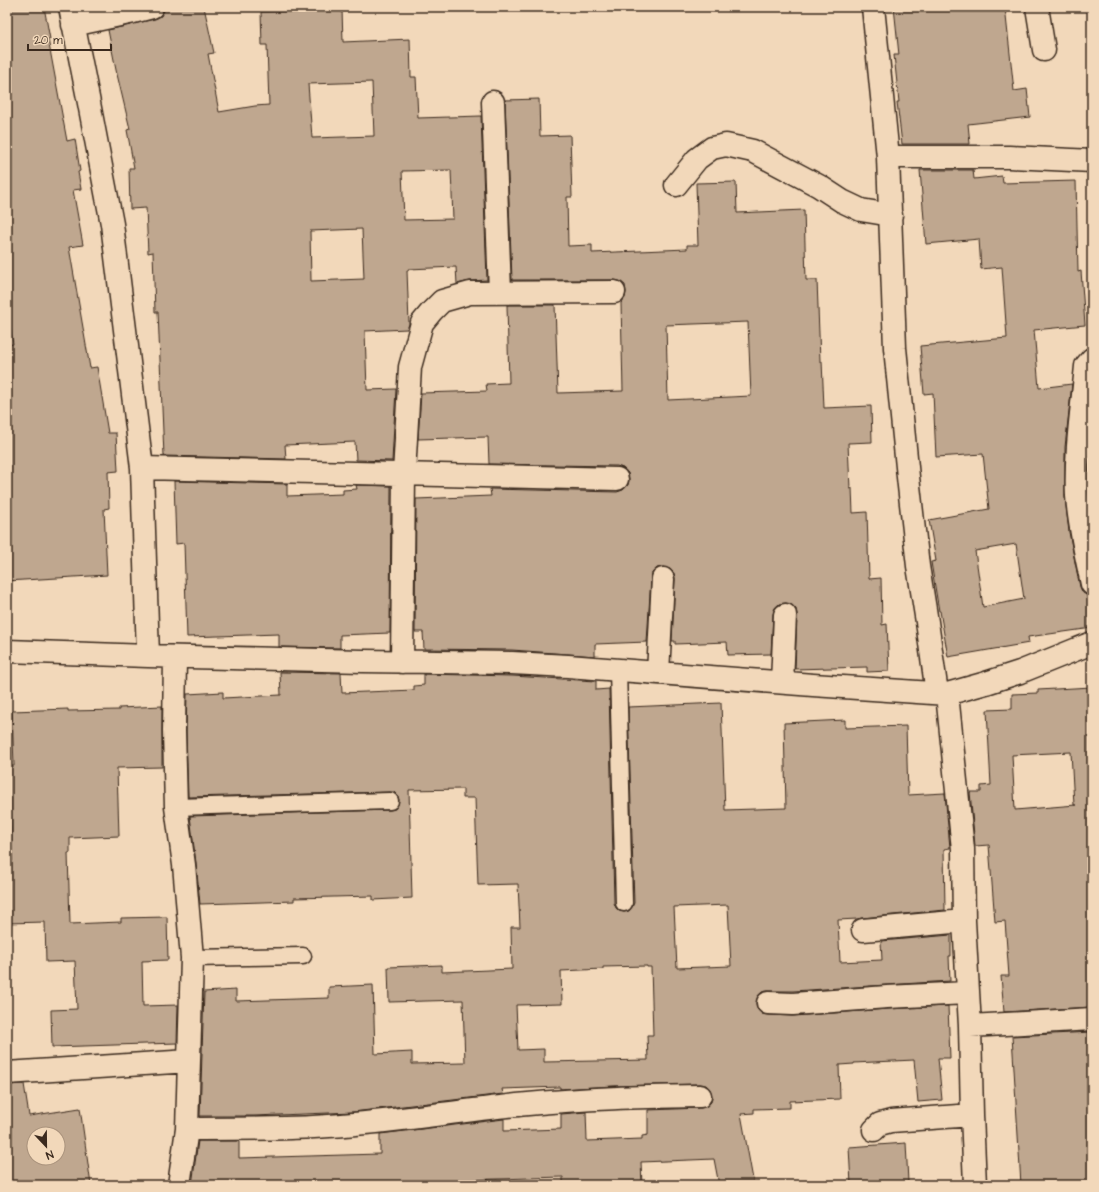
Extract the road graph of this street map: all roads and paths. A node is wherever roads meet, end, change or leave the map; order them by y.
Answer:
1 (152, 7) edge
2 (873, 7) edge
3 (1037, 7) edge
4 (71, 16) edge
5 (1044, 50) dead end
6 (493, 102) dead end
7 (888, 157) junction
8 (1092, 161) edge
9 (676, 185) dead end
10 (891, 215) junction
11 (500, 292) junction
12 (614, 292) dead end
13 (1092, 359) edge
14 (142, 468) junction
15 (404, 474) junction
16 (617, 478) dead end
17 (663, 579) dead end
18 (1092, 584) edge
19 (785, 615) dead end
20 (1092, 643) edge
21 (7, 651) edge
22 (148, 656) junction
23 (175, 657) junction
24 (402, 662) junction
25 (618, 669) junction
26 (658, 673) junction
27 (782, 682) junction
28 (942, 693) junction
29 (390, 801) dead end
30 (176, 807) junction
31 (624, 903) dead end
32 (964, 921) junction
33 (863, 930) dead end
34 (303, 956) dead end
35 (192, 958) junction
36 (967, 993) junction
37 (768, 1004) dead end
38 (1092, 1019) edge
39 (970, 1026) junction
40 (189, 1061) junction
41 (7, 1073) edge
42 (700, 1096) dead end
43 (972, 1115) junction
44 (187, 1129) junction
45 (874, 1130) dead end
46 (180, 1185) edge
47 (976, 1185) edge

1 - 4 street
2 - 7 street
3 - 5 street
4 - 14 street
6 - 11 street
7 - 8 street
7 - 10 street
9 - 10 street
10 - 28 street
11 - 12 street
11 - 15 street
13 - 18 street
14 - 15 street
14 - 22 street
15 - 16 street
15 - 24 street
17 - 26 street
19 - 27 street
20 - 28 street
21 - 22 street
22 - 23 street
23 - 24 street
23 - 30 street
24 - 25 street
25 - 26 street
25 - 31 lane
26 - 27 street
27 - 28 street
28 - 32 street
29 - 30 lane
30 - 35 street
32 - 33 street
32 - 36 street
34 - 35 lane
35 - 40 street
36 - 37 street
36 - 39 street
38 - 39 street
39 - 43 street
40 - 41 street
40 - 44 street
42 - 44 street
43 - 45 street
43 - 47 street
44 - 46 street

